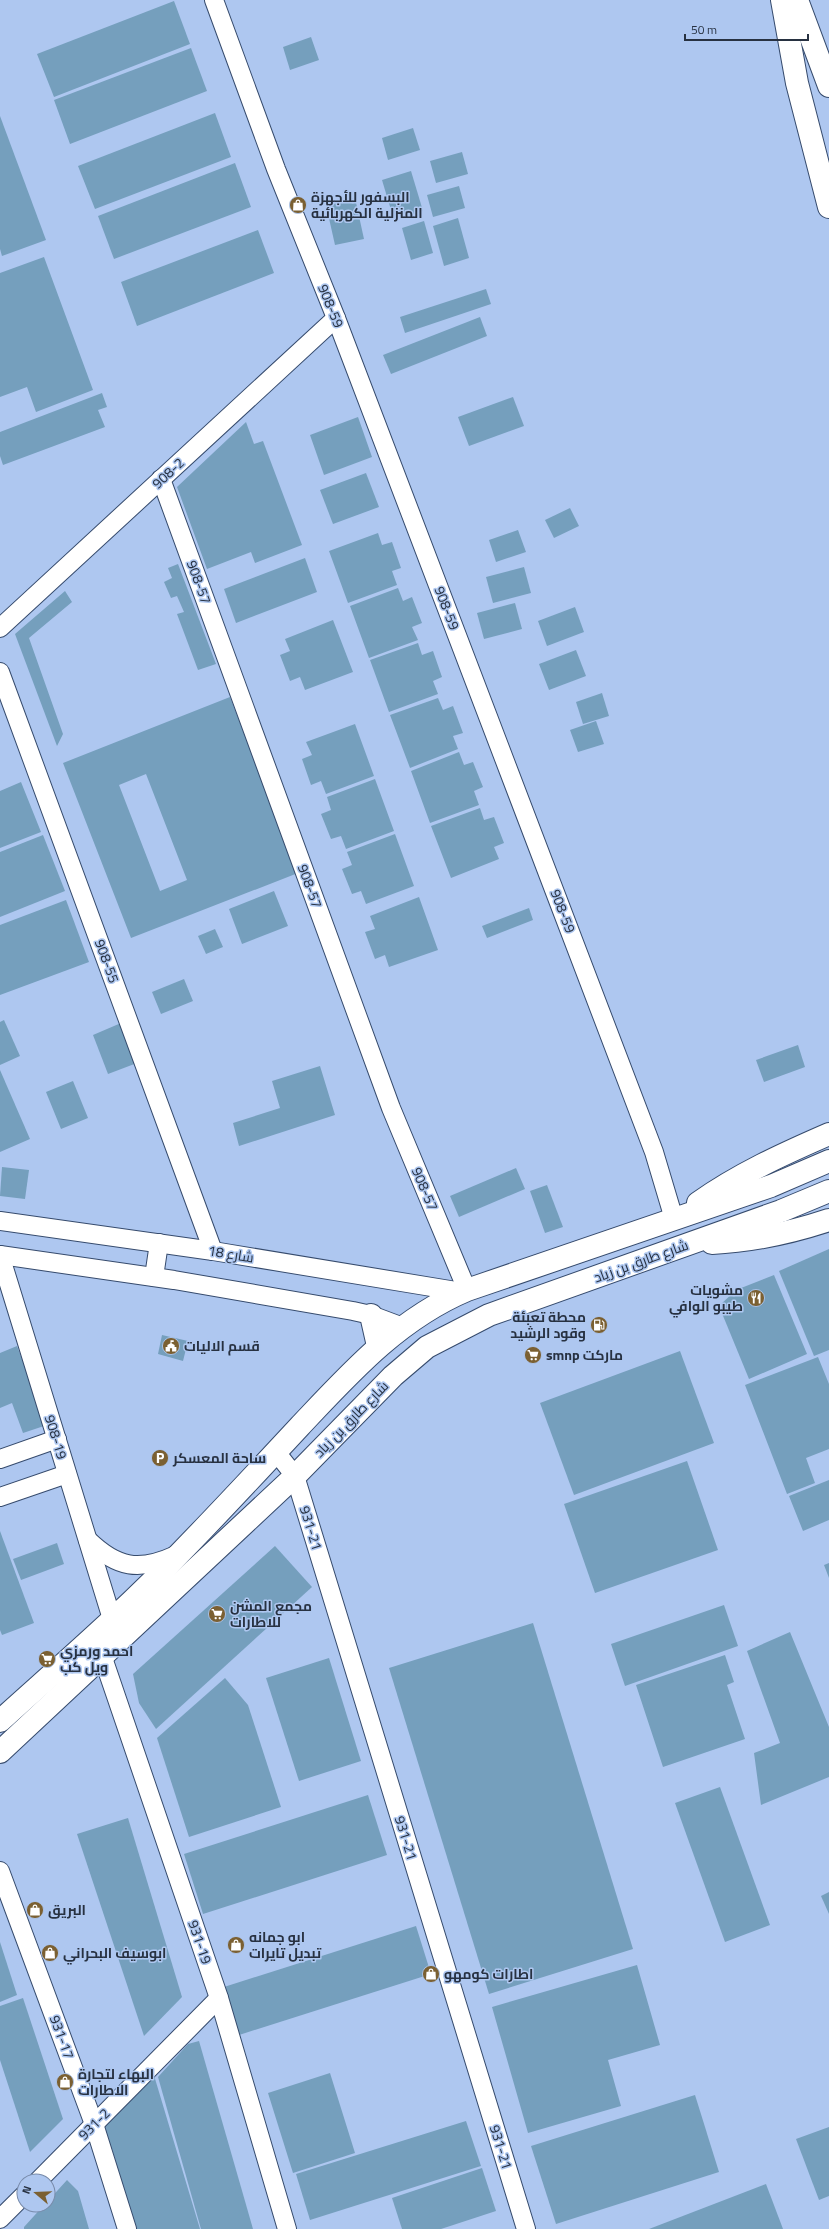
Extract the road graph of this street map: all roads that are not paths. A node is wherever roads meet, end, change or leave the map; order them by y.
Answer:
1 (214, 0) edge
2 (782, 0) edge
3 (797, 0) edge
4 (829, 86) edge
5 (829, 207) edge
6 (336, 318) junction
7 (161, 479) junction
8 (0, 628) edge
9 (0, 672) edge
10 (829, 1134) edge
11 (829, 1161) edge
12 (829, 1191) edge
13 (676, 1218) junction
14 (829, 1220) edge
15 (0, 1221) edge
16 (159, 1243) junction
17 (687, 1245) junction
18 (214, 1251) junction
19 (0, 1255) edge
20 (154, 1277) junction
21 (465, 1291) junction
22 (371, 1315) junction
23 (402, 1327) junction
24 (378, 1346) junction
25 (57, 1440) junction
26 (276, 1452) junction
27 (0, 1460) edge
28 (67, 1474) junction
29 (295, 1476) junction
30 (0, 1497) edge
31 (88, 1540) junction
32 (182, 1552) junction
33 (112, 1619) junction
34 (103, 1658) junction
35 (0, 1721) edge
36 (0, 1752) edge
37 (0, 1871) edge
38 (219, 1998) junction
39 (94, 2124) junction
40 (46, 2173) edge
41 (16, 2203) edge
42 (0, 2219) edge
43 (127, 2229) edge
44 (287, 2229) edge
45 (526, 2229) edge

1 - 6 street, 908-59
2 - 5 main road
3 - 4 main road
6 - 7 street, 908-2
6 - 13 street, 908-59
7 - 8 street, 908-2
7 - 21 street, 908-57
9 - 18 street, 908-55
10 - 13 main road
11 - 13 main road, شارع طارق بن زياد
12 - 17 main road, شارع طارق بن زياد
13 - 21 main road, شارع طارق بن زياد
14 - 17 main road
15 - 16 street, شارع 18
16 - 18 street, شارع 18
16 - 20 street
17 - 29 main road, شارع طارق بن زياد
18 - 21 street, شارع 18
19 - 20 street
19 - 25 street, 908-19
20 - 22 street
21 - 23 main road, شارع طارق بن زياد
22 - 23 street
22 - 24 main road
23 - 24 main road, شارع طارق بن زياد
24 - 26 main road, شارع طارق بن زياد
25 - 27 street
25 - 28 street, 908-19
26 - 29 street, 931-21
26 - 32 main road, شارع طارق بن زياد
28 - 30 street
28 - 31 street, 908-19
29 - 34 main road, شارع طارق بن زياد
29 - 45 street, 931-21
31 - 32 street
31 - 33 street, 908-19
32 - 33 main road, شارع طارق بن زياد
33 - 35 main road, شارع طارق بن زياد
34 - 36 main road, شارع طارق بن زياد
34 - 38 street, 931-19
37 - 39 street, 931-17
38 - 39 street, 931-2
38 - 44 street, 931-19
39 - 40 street, 931-2
39 - 43 street, 931-17
41 - 42 street

